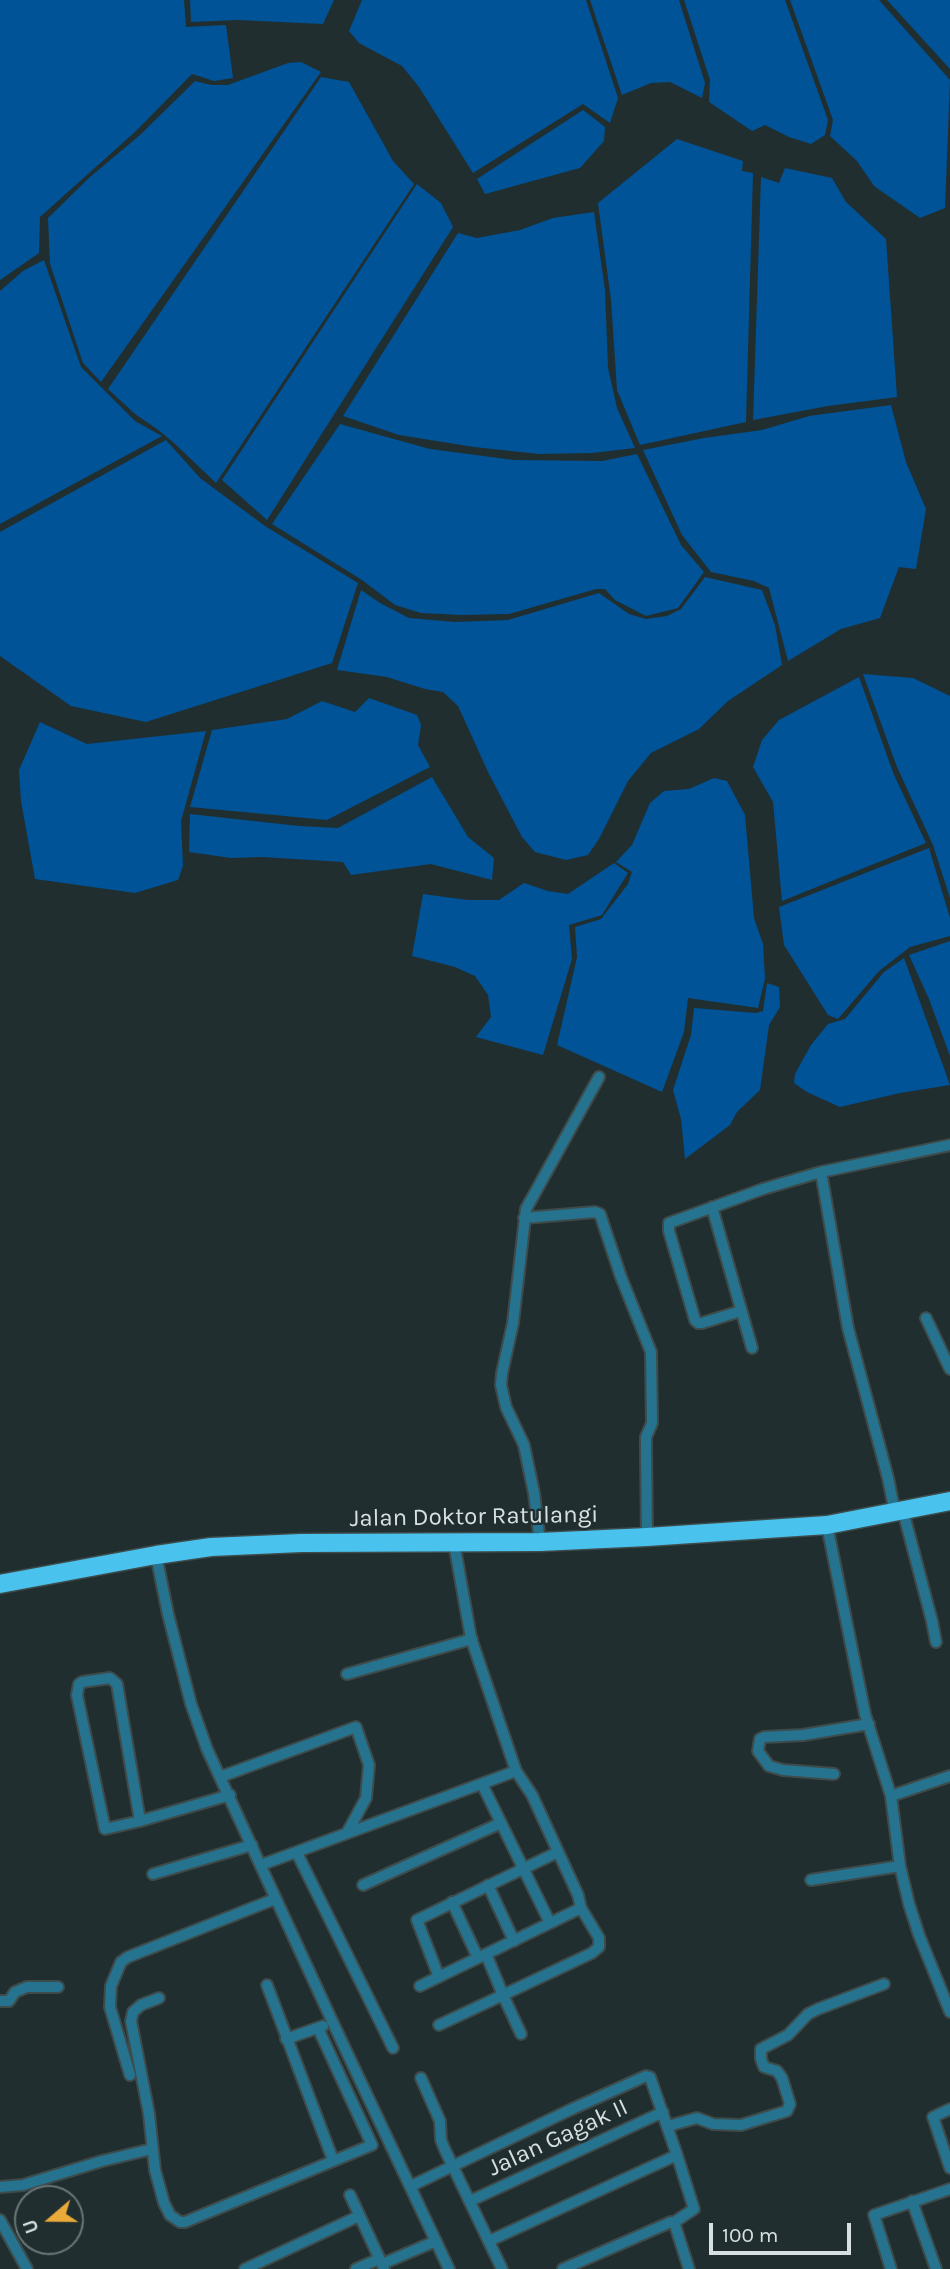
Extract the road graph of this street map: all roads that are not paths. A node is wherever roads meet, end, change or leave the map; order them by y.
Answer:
1 (599, 1077) dead end
2 (950, 1145) edge
3 (821, 1172) junction
4 (712, 1207) junction
5 (524, 1218) junction
6 (741, 1311) junction
7 (926, 1318) dead end
8 (752, 1348) dead end
9 (950, 1369) edge
10 (950, 1501) edge
11 (899, 1512) junction
12 (827, 1525) junction
13 (647, 1537) junction
14 (540, 1542) junction
15 (454, 1543) junction
16 (156, 1555) junction
17 (0, 1584) edge
18 (472, 1639) junction
19 (936, 1642) dead end
20 (347, 1674) dead end
21 (869, 1724) junction
22 (516, 1771) junction
23 (834, 1774) dead end
24 (950, 1776) edge
25 (220, 1777) junction
26 (482, 1784) junction
27 (230, 1796) junction
28 (891, 1796) junction
29 (140, 1821) junction
30 (501, 1823) junction
31 (347, 1833) junction
32 (252, 1846) junction
33 (558, 1852) junction
34 (297, 1853) junction
35 (261, 1865) junction
36 (900, 1866) junction
37 (524, 1868) junction
38 (153, 1874) dead end
39 (811, 1880) dead end
40 (363, 1885) dead end
41 (488, 1885) junction
42 (275, 1899) junction
43 (452, 1902) junction
44 (581, 1908) junction
45 (550, 1923) junction
46 (514, 1941) junction
47 (482, 1956) junction
48 (439, 1977) junction
49 (884, 1984) dead end
50 (267, 1985) dead end
51 (420, 1986) dead end
52 (58, 1987) dead end
53 (503, 1995) junction
54 (159, 1998) dead end
55 (0, 2000) edge
56 (950, 2012) edge
57 (333, 2023) junction
58 (439, 2025) dead end
59 (318, 2028) junction
60 (520, 2034) dead end
61 (286, 2039) junction
62 (393, 2048) dead end
63 (130, 2075) dead end
64 (421, 2078) dead end
65 (950, 2109) edge
66 (663, 2112) junction
67 (668, 2126) junction
68 (387, 2138) junction
69 (372, 2145) junction
70 (152, 2149) junction
71 (677, 2155) junction
72 (333, 2160) junction
73 (452, 2166) junction
74 (950, 2168) edge
75 (411, 2186) junction
76 (0, 2187) edge
77 (950, 2189) edge
78 (351, 2195) dead end
79 (912, 2201) junction
80 (470, 2202) junction
81 (359, 2216) junction
82 (0, 2220) edge
83 (673, 2222) junction
84 (436, 2241) junction
85 (489, 2241) junction
86 (382, 2264) edge
87 (27, 2269) edge
88 (246, 2269) edge
89 (356, 2269) edge
90 (449, 2269) edge
91 (502, 2269) edge
92 (563, 2269) edge
93 (689, 2269) edge
94 (891, 2269) edge
95 (936, 2269) edge

1 - 5 street
2 - 3 street
3 - 4 street
3 - 11 street
4 - 6 street
4 - 6 street
5 - 13 street
5 - 14 street
6 - 8 street
7 - 9 street
10 - 11 highway, Jalan Doktor Ratulangi
11 - 12 highway, Jalan Doktor Ratulangi
11 - 19 street
12 - 13 highway, Jalan Doktor Ratulangi
12 - 21 street
13 - 14 highway, Jalan Doktor Ratulangi
14 - 15 highway, Jalan Doktor Ratulangi
15 - 16 highway, Jalan Doktor Ratulangi
15 - 18 street
16 - 17 highway, Jalan Doktor Ratulangi
16 - 25 street
18 - 20 street
18 - 22 street
21 - 23 street
21 - 28 street
22 - 26 street
22 - 33 street
24 - 28 street
25 - 27 street
25 - 31 street
26 - 30 street
26 - 31 street
27 - 29 street
27 - 32 street
28 - 36 street
29 - 29 street
30 - 37 street
30 - 40 street
31 - 34 street
32 - 35 street
32 - 38 street
33 - 37 street
33 - 44 street
34 - 35 street
34 - 62 street
35 - 42 street
36 - 39 street
36 - 56 street
37 - 41 street
37 - 45 street
41 - 43 street
41 - 46 street
42 - 57 street
42 - 63 street
43 - 47 street
43 - 48 street
44 - 45 street
44 - 53 street
45 - 46 street
46 - 47 street
47 - 48 street
47 - 53 street
48 - 51 street
49 - 67 street
50 - 61 street
52 - 55 street
53 - 58 street
53 - 60 street
54 - 70 street
57 - 59 street
57 - 68 street
59 - 61 street
59 - 69 street
61 - 72 street
64 - 73 street
65 - 74 street
66 - 67 street
66 - 73 street
66 - 80 street, Jalan Gagak II
67 - 71 street
68 - 69 street
68 - 75 street
69 - 72 street
70 - 72 street
70 - 76 street
71 - 83 street
71 - 85 street
73 - 75 street
73 - 80 street
75 - 84 street
77 - 79 street
78 - 81 street
79 - 94 street
79 - 95 street
80 - 85 street
81 - 86 street
81 - 88 street
82 - 87 street
83 - 92 street
83 - 93 street
84 - 86 street
84 - 90 street
85 - 91 street
86 - 89 street

